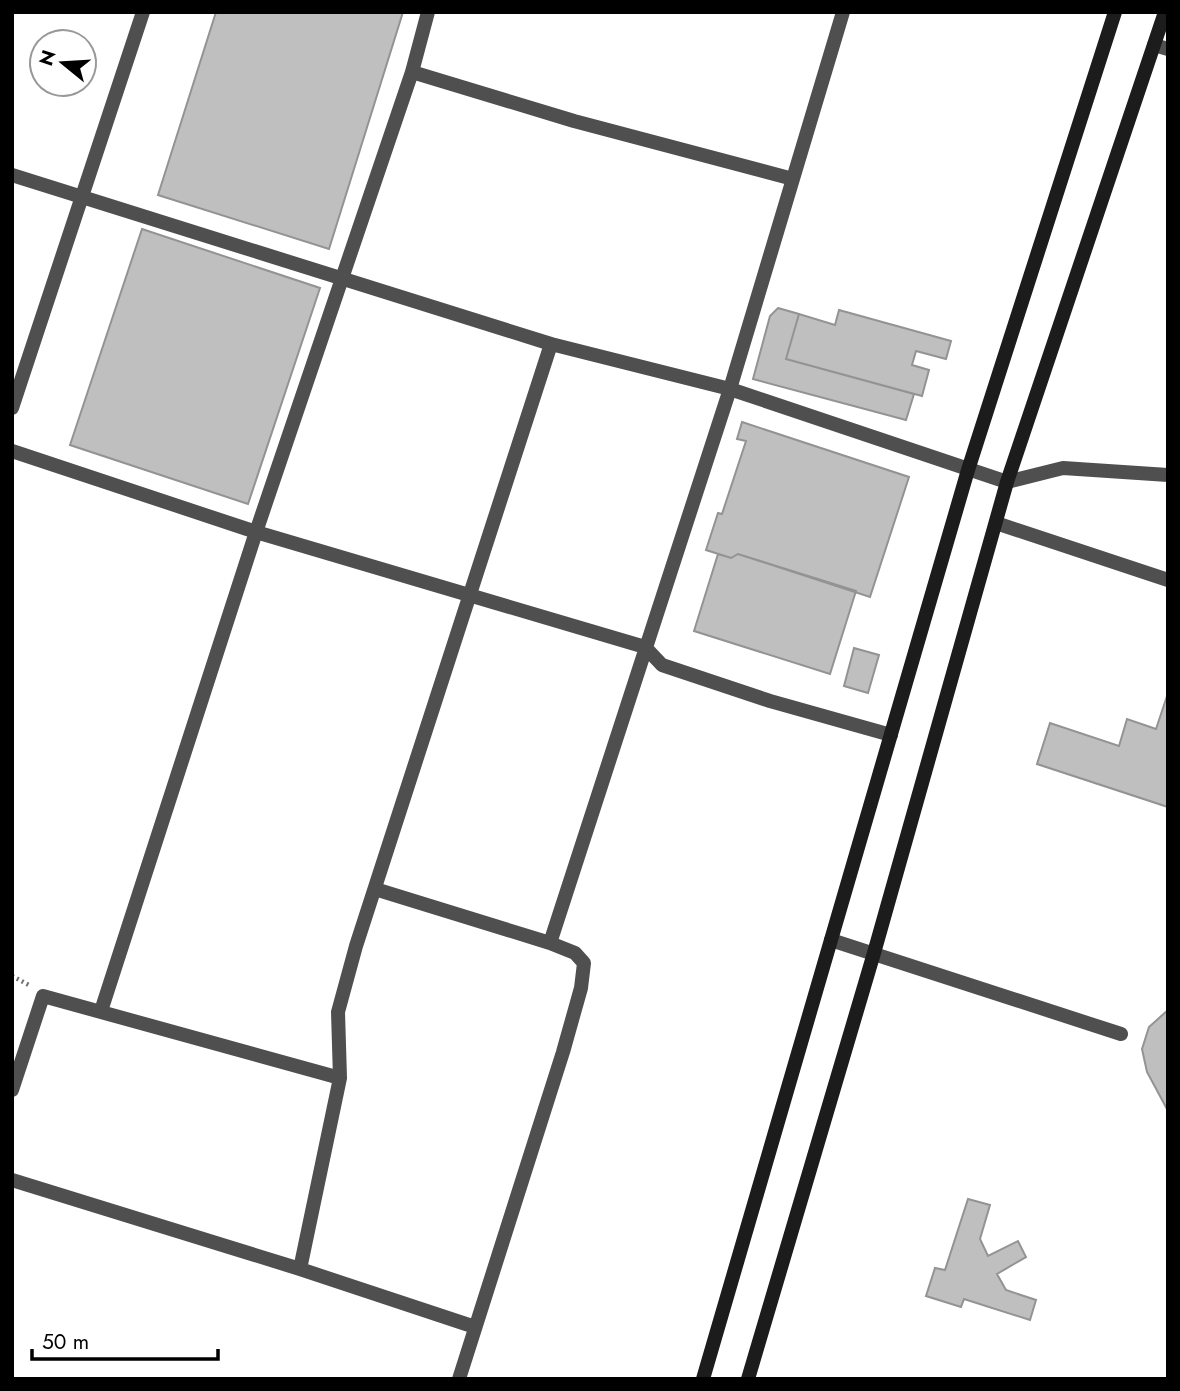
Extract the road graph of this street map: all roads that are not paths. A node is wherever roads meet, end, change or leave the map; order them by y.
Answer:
1 (143, 12) edge
2 (428, 12) edge
3 (843, 12) edge
4 (1115, 12) edge
5 (1165, 12) edge
6 (1161, 47) edge
7 (412, 72) junction
8 (12, 175) edge
9 (793, 179) junction
10 (83, 198) junction
11 (341, 278) junction
12 (551, 344) junction
13 (730, 389) junction
14 (12, 408) edge
15 (12, 451) edge
16 (968, 470) junction
17 (1168, 475) edge
18 (1007, 482) junction
19 (996, 523) junction
20 (256, 532) junction
21 (1168, 580) edge
22 (470, 597) junction
23 (645, 647) junction
24 (891, 735) junction
25 (375, 888) junction
26 (831, 940) junction
27 (550, 943) junction
28 (874, 953) junction
29 (101, 1011) junction
30 (1121, 1034) dead end
31 (340, 1078) junction
32 (12, 1090) edge
33 (12, 1180) edge
34 (300, 1269) junction
35 (475, 1327) junction
36 (458, 1379) edge
37 (703, 1379) edge
38 (748, 1379) edge

1 - 10 street
2 - 7 street
3 - 9 street
4 - 16 main road
5 - 6 main road
6 - 18 main road
7 - 9 street
7 - 11 street
8 - 10 street
9 - 13 street
10 - 11 street
10 - 14 street
11 - 12 street
11 - 20 street
12 - 13 street
12 - 22 street
13 - 16 street
13 - 23 street
15 - 20 street
16 - 18 street
16 - 24 main road
17 - 18 street
18 - 19 main road
19 - 21 street
19 - 28 main road
20 - 22 street
20 - 29 street
22 - 23 street
22 - 25 street
23 - 24 street
23 - 27 street
24 - 26 main road
25 - 27 street
25 - 31 street
26 - 28 street
26 - 37 main road
27 - 35 street
28 - 30 street
28 - 38 main road
29 - 31 street
29 - 32 street
31 - 34 street
33 - 34 street
34 - 35 street
35 - 36 street

